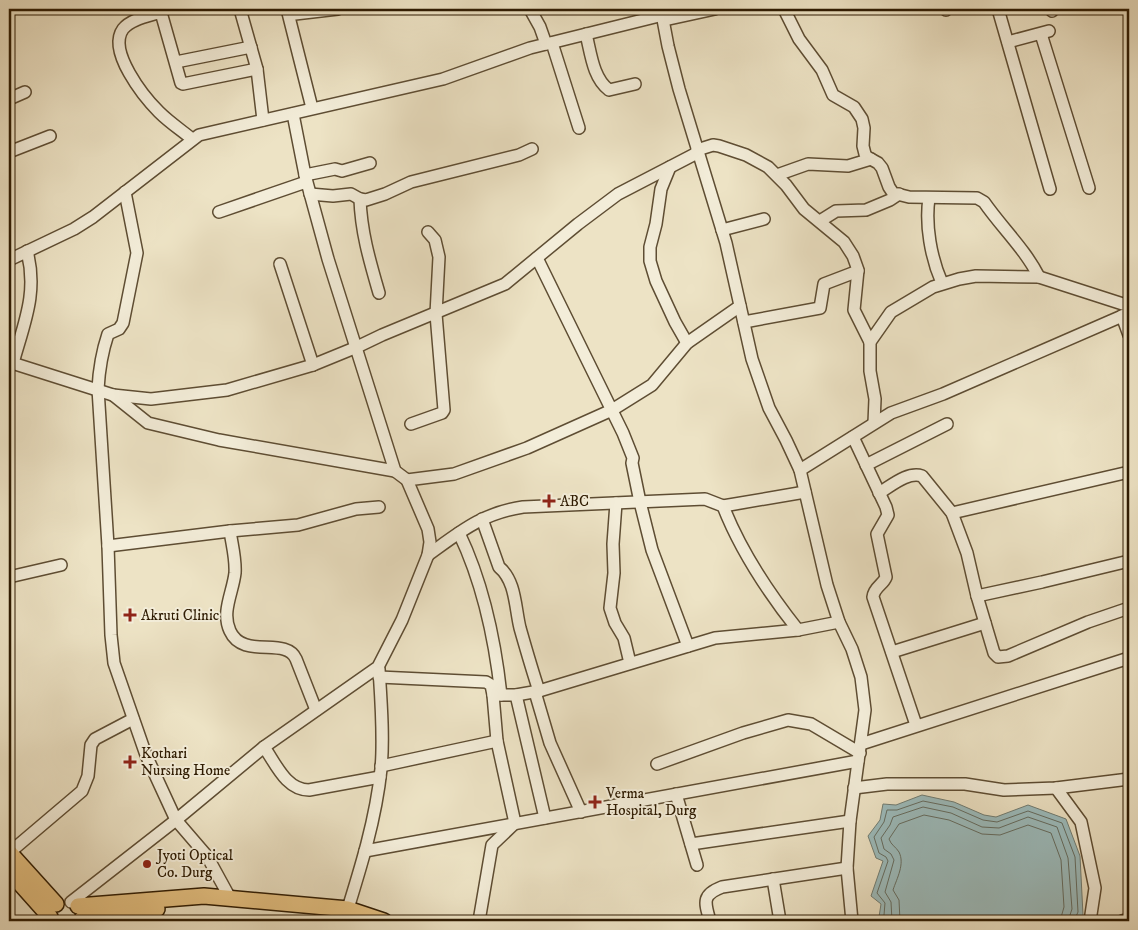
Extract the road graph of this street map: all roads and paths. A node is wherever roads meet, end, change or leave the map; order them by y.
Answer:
1 (240, 9) edge
2 (338, 9) edge
3 (530, 9) edge
4 (715, 9) edge
5 (784, 9) edge
6 (998, 9) edge
7 (161, 10) edge
8 (291, 10) edge
9 (666, 13) edge
10 (586, 34) junction
11 (1008, 42) junction
12 (549, 43) junction
13 (251, 47) junction
14 (176, 62) junction
15 (257, 69) junction
16 (635, 84) dead end
17 (25, 92) dead end
18 (9, 99) edge
19 (312, 108) junction
20 (293, 114) junction
21 (263, 120) junction
22 (579, 128) dead end
23 (50, 136) dead end
24 (192, 139) junction
25 (532, 149) dead end
26 (9, 152) edge
27 (697, 152) junction
28 (871, 159) junction
29 (370, 163) dead end
30 (670, 167) junction
31 (777, 175) junction
32 (305, 178) junction
33 (1089, 188) dead end
34 (1050, 189) dead end
35 (125, 192) junction
36 (310, 194) junction
37 (899, 194) junction
38 (929, 198) junction
39 (360, 199) junction
40 (220, 212) dead end
41 (764, 219) dead end
42 (820, 221) junction
43 (722, 230) junction
44 (428, 232) dead end
45 (27, 251) junction
46 (537, 258) junction
47 (9, 260) edge
48 (280, 264) dead end
49 (858, 271) junction
50 (1040, 277) junction
51 (942, 283) junction
52 (380, 293) dead end
53 (740, 306) junction
54 (1127, 312) edge
55 (436, 314) junction
56 (744, 322) junction
57 (1129, 335) edge
58 (870, 342) junction
59 (688, 343) junction
60 (357, 347) junction
61 (11, 362) edge
62 (313, 365) junction
63 (98, 389) junction
64 (113, 395) junction
65 (612, 410) junction
66 (874, 423) junction
67 (410, 424) dead end
68 (947, 424) dead end
69 (854, 437) junction
70 (866, 465) junction
71 (800, 470) junction
72 (396, 471) junction
73 (1129, 472) edge
74 (407, 480) junction
75 (805, 492) junction
76 (879, 493) junction
77 (640, 502) junction
78 (616, 503) junction
79 (723, 506) junction
80 (378, 507) dead end
81 (952, 513) junction
82 (482, 519) junction
83 (230, 531) junction
84 (459, 533) junction
85 (108, 546) junction
86 (428, 555) junction
87 (1129, 561) edge
88 (61, 565) dead end
89 (9, 577) edge
90 (977, 596) junction
91 (1129, 608) edge
92 (839, 622) junction
93 (985, 623) junction
94 (798, 630) junction
95 (688, 646) junction
96 (892, 652) junction
97 (1129, 658) edge
98 (630, 663) junction
99 (379, 672) junction
100 (537, 692) junction
101 (497, 695) junction
102 (516, 695) junction
103 (316, 710) junction
104 (133, 719) junction
105 (916, 725) junction
106 (497, 741) junction
107 (264, 747) junction
108 (859, 753) junction
109 (657, 764) dead end
110 (381, 772) junction
111 (1129, 779) edge
112 (854, 788) junction
113 (1056, 788) junction
114 (676, 794) junction
115 (580, 812) junction
116 (545, 818) junction
117 (176, 820) junction
118 (850, 821) junction
119 (515, 823) junction
120 (690, 844) junction
121 (365, 851) junction
122 (9, 852) edge
123 (696, 865) dead end
124 (847, 868) junction
125 (9, 871) edge
126 (773, 879) junction
127 (230, 898) junction
128 (67, 913) edge
129 (349, 916) edge
130 (1129, 919) edge
131 (384, 921) edge
132 (479, 921) edge
133 (710, 921) edge
134 (780, 921) edge
135 (852, 921) edge
136 (1090, 921) edge
137 (1122, 921) edge

1 - 13 street
2 - 8 street
3 - 12 street
4 - 9 street
5 - 28 street
6 - 11 street
7 - 14 street
7 - 24 street
8 - 19 street
9 - 10 street
9 - 27 street
10 - 12 street
10 - 16 street
11 - 33 street
11 - 34 street
12 - 19 street
12 - 22 street
13 - 14 street
13 - 15 street
14 - 15 street
15 - 21 street
17 - 18 street
19 - 20 street
20 - 21 street
20 - 32 street
21 - 24 street
23 - 26 street
24 - 35 street
25 - 39 street
27 - 30 street
27 - 31 street
27 - 43 street
28 - 31 street
28 - 37 street
29 - 32 street
30 - 46 street
30 - 59 street
31 - 42 street
32 - 36 street
32 - 40 street
35 - 45 street
35 - 63 street
36 - 39 street
36 - 60 street
37 - 38 street
37 - 42 street
38 - 50 street
38 - 51 street
39 - 52 street
41 - 43 street
42 - 49 street
43 - 53 street
44 - 55 street
45 - 47 street
45 - 61 street
46 - 55 street
46 - 65 street
48 - 62 street
49 - 56 street
49 - 58 street
50 - 51 street
50 - 54 street
51 - 58 street
53 - 56 street
53 - 59 street
54 - 57 street
54 - 66 street
55 - 60 street
55 - 67 street
56 - 71 street
58 - 66 street
59 - 65 street
60 - 62 street
60 - 72 street
61 - 63 street
62 - 64 street
63 - 64 street
63 - 85 street
64 - 72 street
65 - 74 street
65 - 77 street
66 - 69 street
68 - 70 street
69 - 70 street
69 - 71 street
70 - 76 street
71 - 75 street
72 - 74 street
73 - 81 street
74 - 86 street
75 - 79 street
75 - 92 street
76 - 81 street
76 - 96 street
77 - 78 street
77 - 79 street
77 - 95 street
78 - 82 street
78 - 98 street
79 - 94 street
80 - 83 street
81 - 90 street
82 - 84 street
82 - 100 street
83 - 85 street
83 - 103 street
84 - 86 street
84 - 101 street
85 - 104 street
86 - 99 street
87 - 90 street
88 - 89 street
90 - 93 street
91 - 93 street
92 - 94 street
92 - 108 street
93 - 96 street
94 - 95 street
95 - 98 street
96 - 105 street
97 - 105 street
98 - 100 street
99 - 101 street
99 - 103 street
99 - 110 street
100 - 102 street
100 - 115 street
101 - 102 street
101 - 106 street
102 - 116 street
103 - 107 street
104 - 117 street
104 - 122 street
105 - 108 street
106 - 110 street
106 - 119 street
107 - 110 street
107 - 117 street
108 - 109 street
108 - 112 street
108 - 114 street
110 - 121 street
111 - 113 street
112 - 113 street
112 - 118 street
113 - 136 street
114 - 115 street
114 - 120 street
115 - 116 street
116 - 119 street
117 - 127 street
117 - 128 street
118 - 120 street
118 - 124 street
119 - 121 street
119 - 132 street
120 - 123 street
121 - 129 street
122 - 128 main road
124 - 126 street
124 - 135 street
125 - 128 main road
126 - 133 street
126 - 134 street
127 - 128 main road
127 - 129 main road
128 - 129 main road
129 - 131 main road
130 - 137 street

